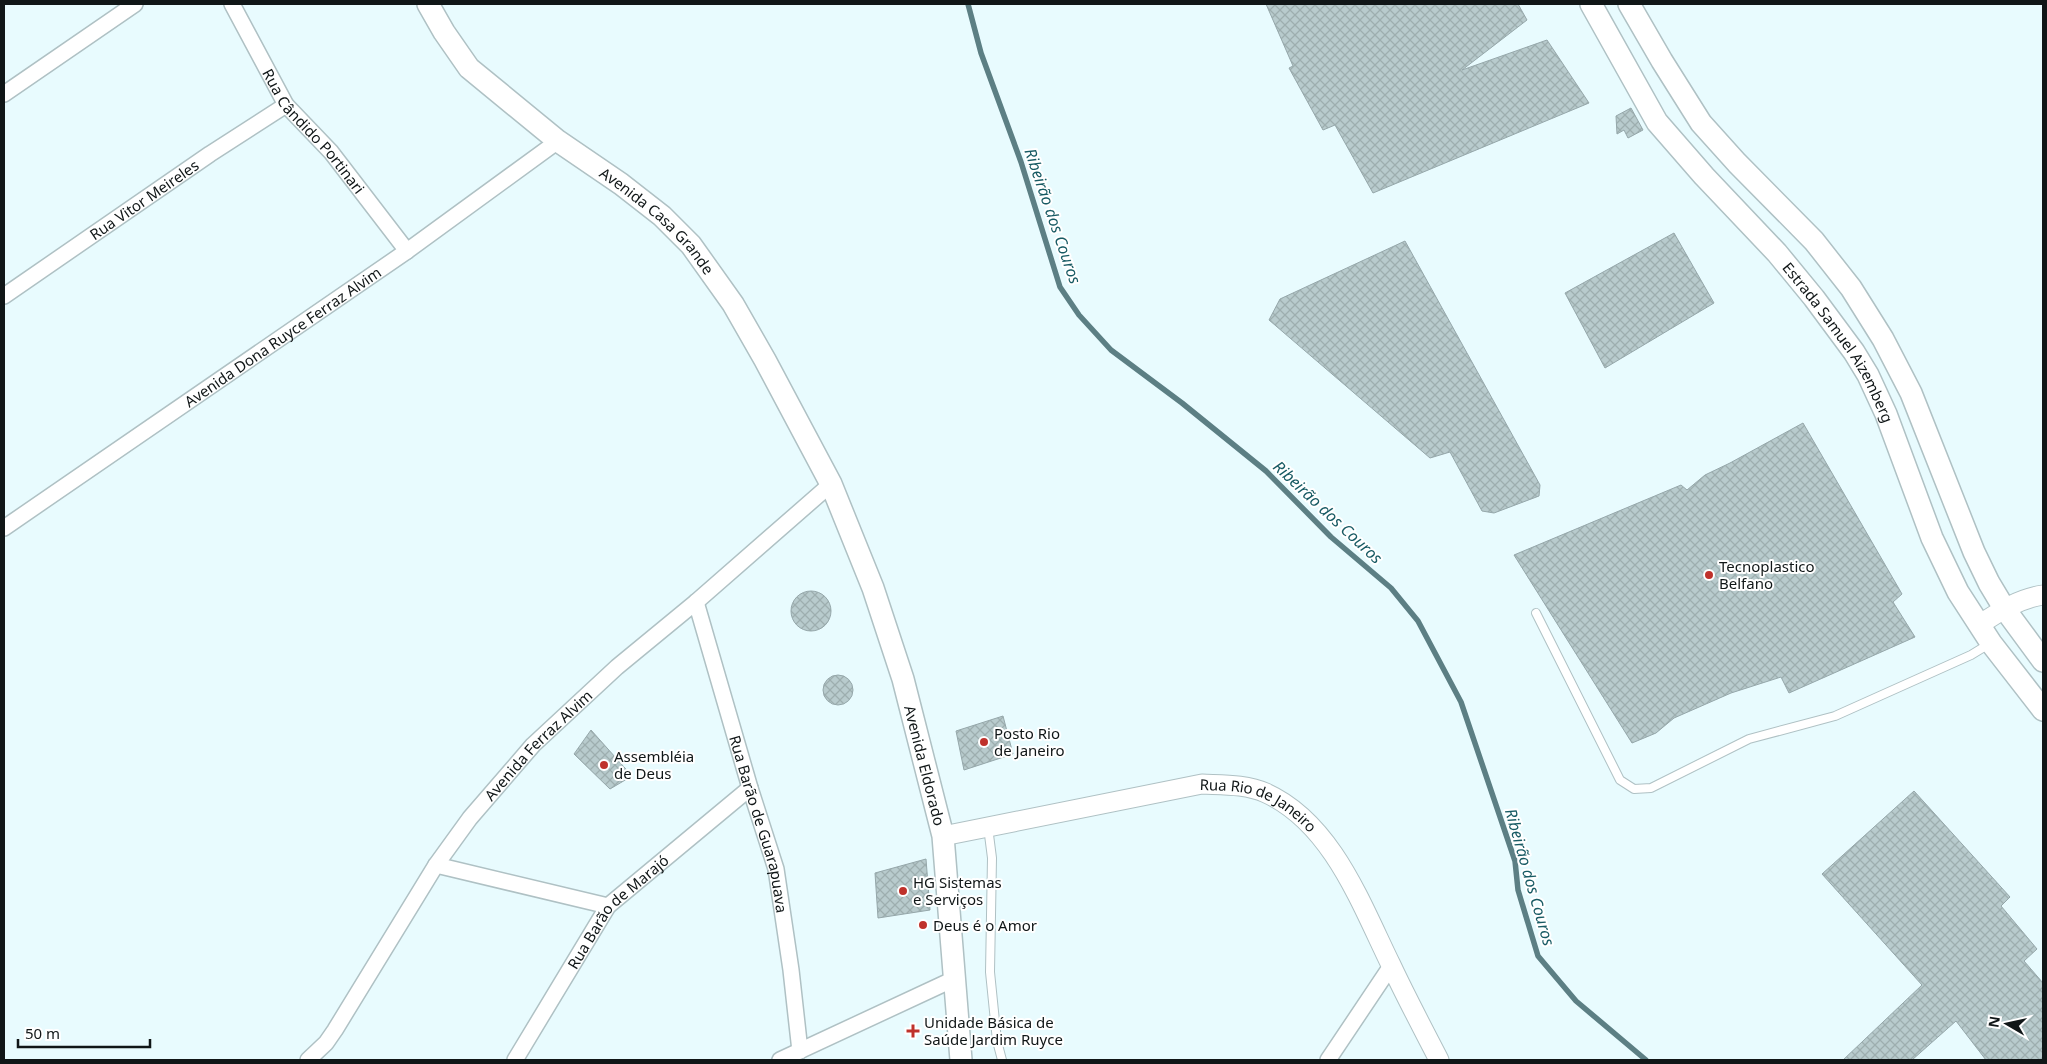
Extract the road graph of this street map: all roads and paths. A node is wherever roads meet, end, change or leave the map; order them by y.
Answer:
1 (135, 4) edge
2 (232, 4) edge
3 (428, 4) edge
4 (1592, 4) edge
5 (1628, 4) edge
6 (4, 94) edge
7 (286, 106) junction
8 (558, 142) junction
9 (407, 251) junction
10 (4, 296) edge
11 (832, 484) junction
12 (4, 528) edge
13 (2043, 595) edge
14 (696, 602) junction
15 (2004, 608) junction
16 (1536, 613) dead end
17 (1979, 625) junction
18 (1991, 643) junction
19 (2043, 661) edge
20 (2043, 710) edge
21 (750, 788) junction
22 (988, 827) junction
23 (943, 836) junction
24 (436, 864) junction
25 (608, 906) junction
26 (1391, 966) junction
27 (954, 980) junction
28 (800, 1051) junction
29 (308, 1060) edge
30 (515, 1060) edge
31 (780, 1060) edge
32 (961, 1060) edge
33 (1002, 1060) edge
34 (1328, 1060) edge
35 (1439, 1060) edge

1 - 6 street
2 - 7 street, Rua Cândido Portinari
3 - 8 main road, Avenida Casa Grande
4 - 17 main road, Estrada Samuel Aizemberg
5 - 15 main road
7 - 9 street, Rua Cândido Portinari
7 - 10 street, Rua Vitor Meireles
8 - 9 street, Avenida Dona Ruyce Ferraz Alvim
8 - 11 main road, Avenida Casa Grande
9 - 12 street, Avenida Dona Ruyce Ferraz Alvim
11 - 14 street, Avenida Ferraz Alvim
11 - 23 main road, Avenida Eldorado
13 - 15 street
14 - 21 street, Rua Barão de Guarapuava
14 - 24 street, Avenida Ferraz Alvim
15 - 17 street
15 - 19 main road
16 - 18 lane
17 - 18 main road, Estrada Samuel Aizemberg
18 - 20 main road, Estrada Samuel Aizemberg
21 - 25 street, Rua Barão de Marajó
21 - 28 street, Rua Barão de Guarapuava
22 - 23 street, Rua Rio de Janeiro
22 - 26 street, Rua Rio de Janeiro
22 - 33 lane
23 - 27 main road, Avenida Eldorado
24 - 25 street
24 - 29 street, Avenida Ferraz Alvim
25 - 30 street, Rua Barão de Marajó
26 - 34 street
26 - 35 street, Rua Rio de Janeiro
27 - 28 street
27 - 32 main road, Avenida Eldorado
28 - 31 street

